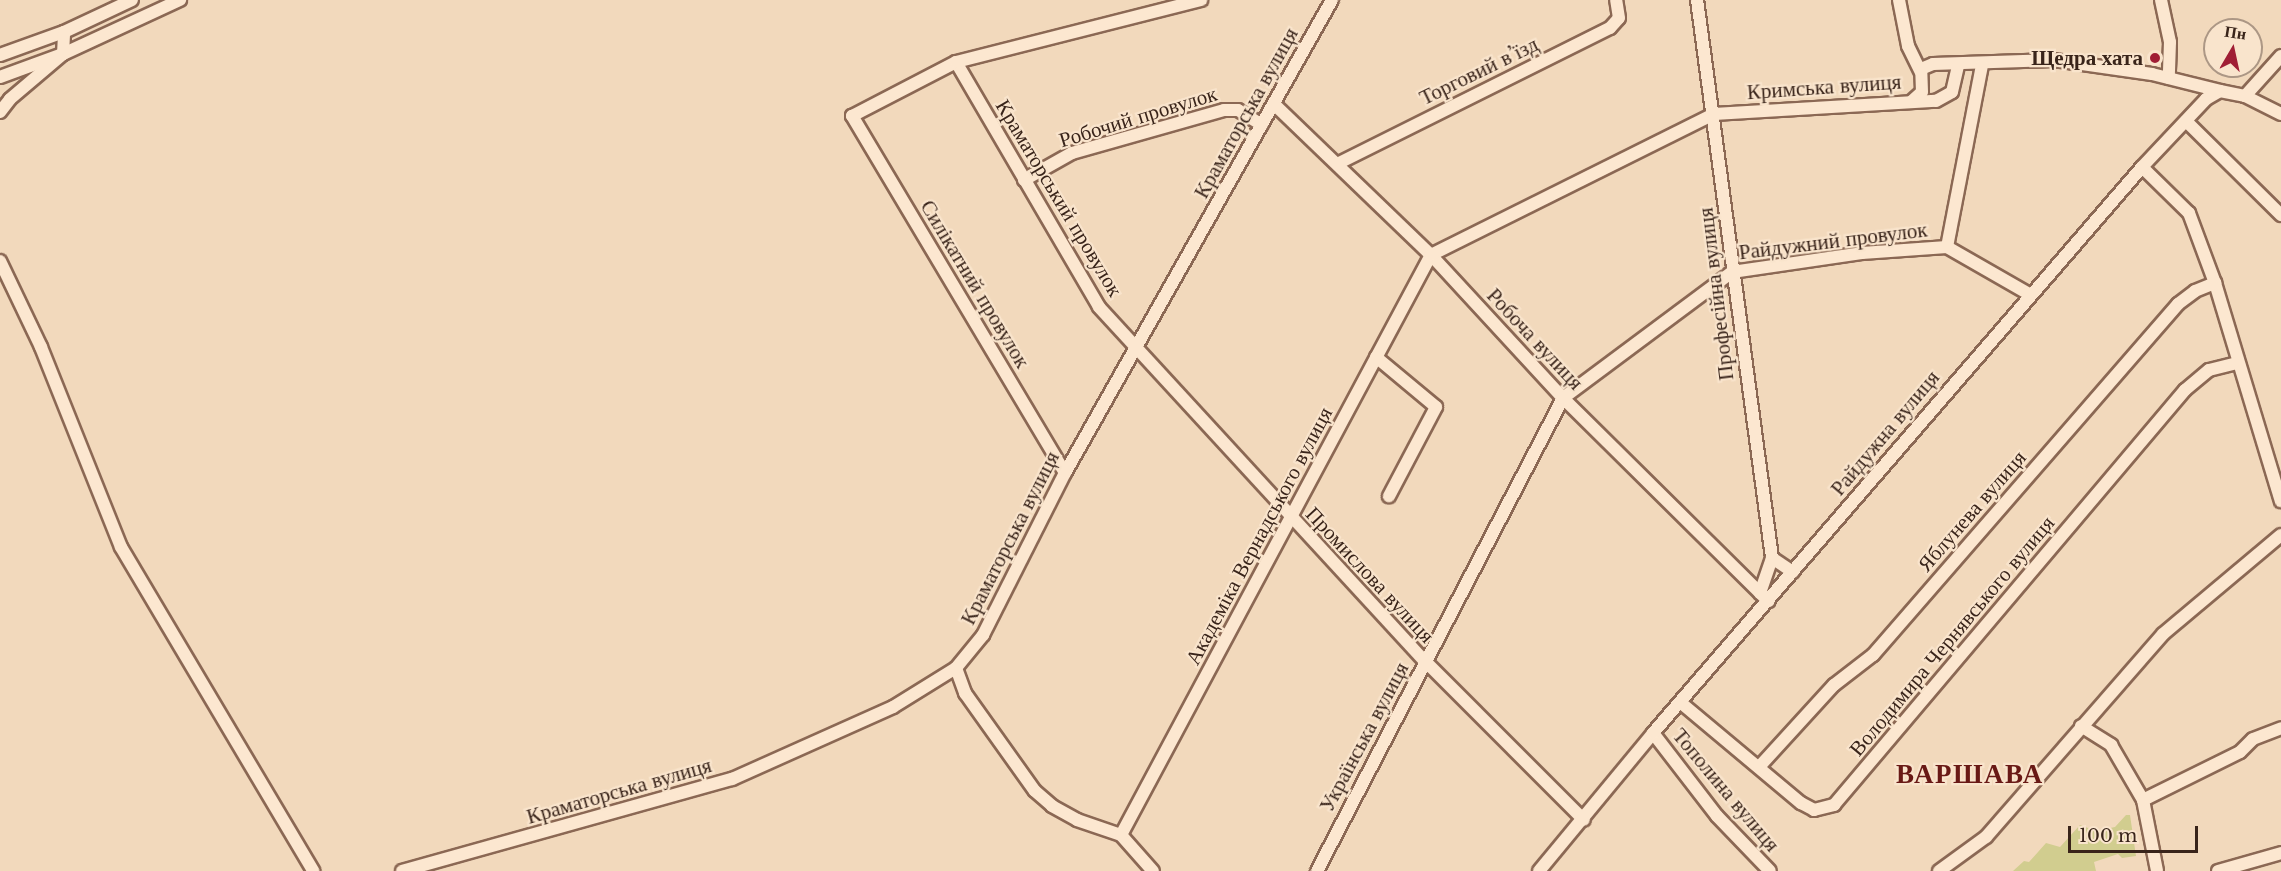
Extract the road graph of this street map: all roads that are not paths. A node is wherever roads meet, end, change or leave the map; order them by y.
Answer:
1 (132, 0) edge
2 (180, 0) edge
3 (1201, 0) edge
4 (1332, 0) edge
5 (1616, 0) edge
6 (1697, 0) edge
7 (1899, 0) edge
8 (2161, 0) edge
9 (1175, 3) edge
10 (64, 32) junction
11 (1908, 46) junction
12 (63, 54) junction
13 (0, 55) edge
14 (2281, 56) edge
15 (956, 62) junction
16 (1933, 64) junction
17 (1958, 65) junction
18 (1982, 65) junction
19 (1920, 71) junction
20 (3, 76) edge
21 (2169, 78) junction
22 (2220, 91) junction
23 (2245, 96) junction
24 (1911, 101) junction
25 (1274, 104) junction
26 (0, 112) edge
27 (1714, 114) junction
28 (2281, 114) edge
29 (2186, 121) junction
30 (1262, 125) junction
31 (1337, 164) junction
32 (2142, 167) junction
33 (1024, 180) junction
34 (2281, 215) edge
35 (1947, 247) junction
36 (1431, 255) junction
37 (0, 261) edge
38 (1732, 272) junction
39 (2215, 283) junction
40 (2029, 294) junction
41 (1136, 349) junction
42 (1376, 357) junction
43 (2237, 363) junction
44 (1563, 398) junction
45 (1065, 473) junction
46 (1389, 496) dead end
47 (2281, 501) edge
48 (1290, 518) junction
49 (2281, 535) edge
50 (1772, 558) junction
51 (1793, 572) junction
52 (1764, 597) junction
53 (1426, 662) junction
54 (956, 668) junction
55 (1680, 702) junction
56 (2081, 726) junction
57 (2281, 728) edge
58 (1653, 733) junction
59 (1759, 766) junction
60 (2143, 800) junction
61 (1584, 820) junction
62 (1121, 835) junction
63 (2281, 853) edge
64 (1550, 857) junction
65 (313, 871) edge
66 (402, 871) edge
67 (1154, 871) edge
68 (1317, 871) edge
69 (1539, 871) edge
70 (1548, 871) edge
71 (1770, 871) edge
72 (1939, 871) edge
73 (2157, 871) edge
74 (2218, 871) edge

1 - 10 street
2 - 12 street
3 - 9 street
4 - 25 street, Краматорська вулиця
5 - 31 street, Торговий в’їзд
6 - 27 street, Професійна вулиця
7 - 11 street
8 - 21 street
9 - 15 street
10 - 12 street
10 - 13 street
11 - 16 street
11 - 19 street
12 - 20 street
12 - 26 street
14 - 23 street
15 - 33 street, Краматорський провулок
15 - 45 street, Силікатний провулок
16 - 17 street
16 - 19 street, Кримська вулиця
17 - 18 street
17 - 24 street
18 - 21 street
18 - 35 street
19 - 24 street, Кримська вулиця
21 - 22 street
22 - 23 street
22 - 29 street, Райдужна вулиця
23 - 28 street
24 - 27 street, Кримська вулиця
25 - 30 street, Краматорська вулиця
25 - 31 street, Робоча вулиця
27 - 36 street, Кримська вулиця
27 - 38 street, Професійна вулиця
29 - 32 street, Райдужна вулиця
29 - 34 street
30 - 33 street, Робочий провулок
30 - 41 street, Краматорська вулиця
31 - 36 street, Робоча вулиця
32 - 39 street
32 - 40 street, Райдужна вулиця
33 - 41 street, Краматорський провулок
35 - 38 street, Райдужний провулок
35 - 40 street, Райдужний провулок
36 - 42 street, Академіка Вернадського вулиця
36 - 44 street, Робоча вулиця
37 - 65 street
38 - 44 street, Райдужний провулок
38 - 50 street, Професійна вулиця
39 - 43 street
39 - 59 street, Яблунева вулиця
40 - 51 street, Райдужна вулиця
41 - 45 street, Краматорська вулиця
41 - 48 street, Промислова вулиця
42 - 46 street
42 - 48 street, Академіка Вернадського вулиця
43 - 47 street
43 - 59 street, Володимира Чернявського вулиця
44 - 52 street, Робоча вулиця
44 - 53 street, Українська вулиця
45 - 54 street, Краматорська вулиця
48 - 53 street, Промислова вулиця
48 - 62 street, Академіка Вернадського вулиця
49 - 56 street
50 - 51 street
50 - 52 street
51 - 52 street, Райдужна вулиця
52 - 55 street, Райдужна вулиця
53 - 61 street, Промислова вулиця
53 - 68 street, Українська вулиця
54 - 62 street
54 - 66 street, Краматорська вулиця
55 - 58 street, Райдужна вулиця
55 - 59 street, Володимира Чернявського вулиця
56 - 60 street
56 - 72 street
57 - 60 street
58 - 61 street, Райдужна вулиця
58 - 71 street, Тополина вулиця
60 - 73 street
61 - 64 street, Райдужна вулиця
62 - 67 street
63 - 74 street
64 - 69 street, Райдужна вулиця
64 - 70 street

